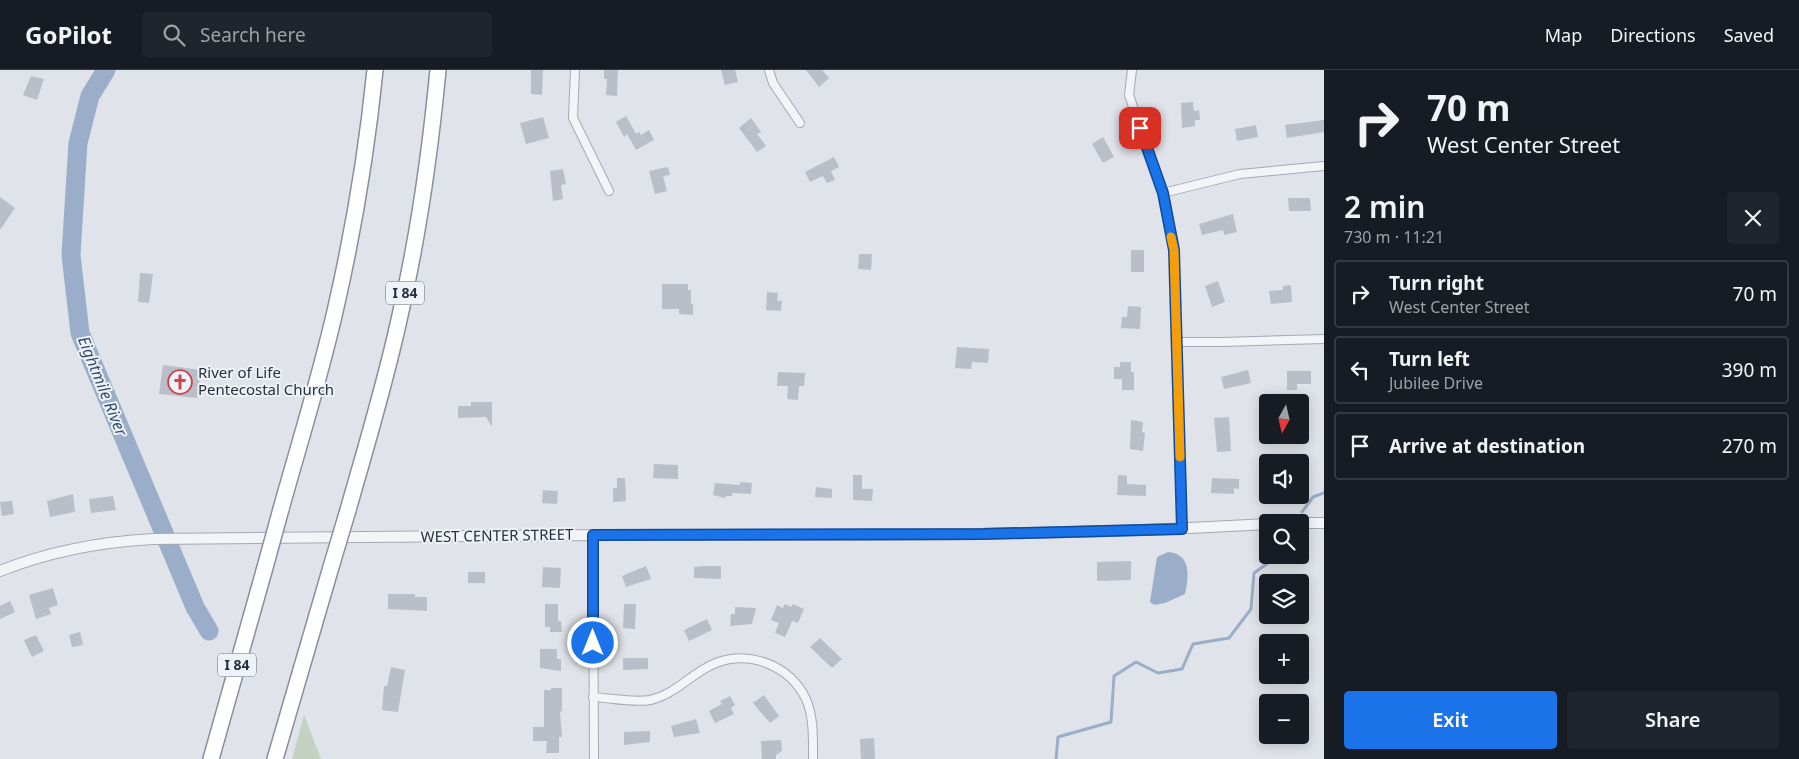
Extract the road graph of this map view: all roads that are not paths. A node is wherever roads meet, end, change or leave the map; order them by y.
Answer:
1 (375, 70) edge
2 (438, 70) edge
3 (575, 70) edge
4 (769, 70) edge
5 (1132, 70) edge
6 (800, 123) dead end
7 (1324, 166) edge
8 (609, 191) dead end
9 (1163, 193) junction
10 (1324, 339) edge
11 (1177, 342) junction
12 (1309, 523) edge
13 (1324, 523) edge
14 (1259, 525) edge
15 (1182, 529) junction
16 (593, 535) junction
17 (0, 571) edge
18 (594, 697) junction
19 (211, 759) edge
20 (275, 759) edge
21 (594, 759) edge
22 (813, 759) edge

1 - 19 highway, I 84, bridge
2 - 20 highway, I 84, bridge
3 - 8 street
4 - 6 street
5 - 9 street
7 - 9 street
9 - 11 street
10 - 11 street
11 - 15 street
12 - 13 street
14 - 15 street, WEST CENTER STREET
15 - 16 street, WEST CENTER STREET
16 - 17 street, WEST CENTER STREET
16 - 18 street
18 - 21 street
18 - 22 street

